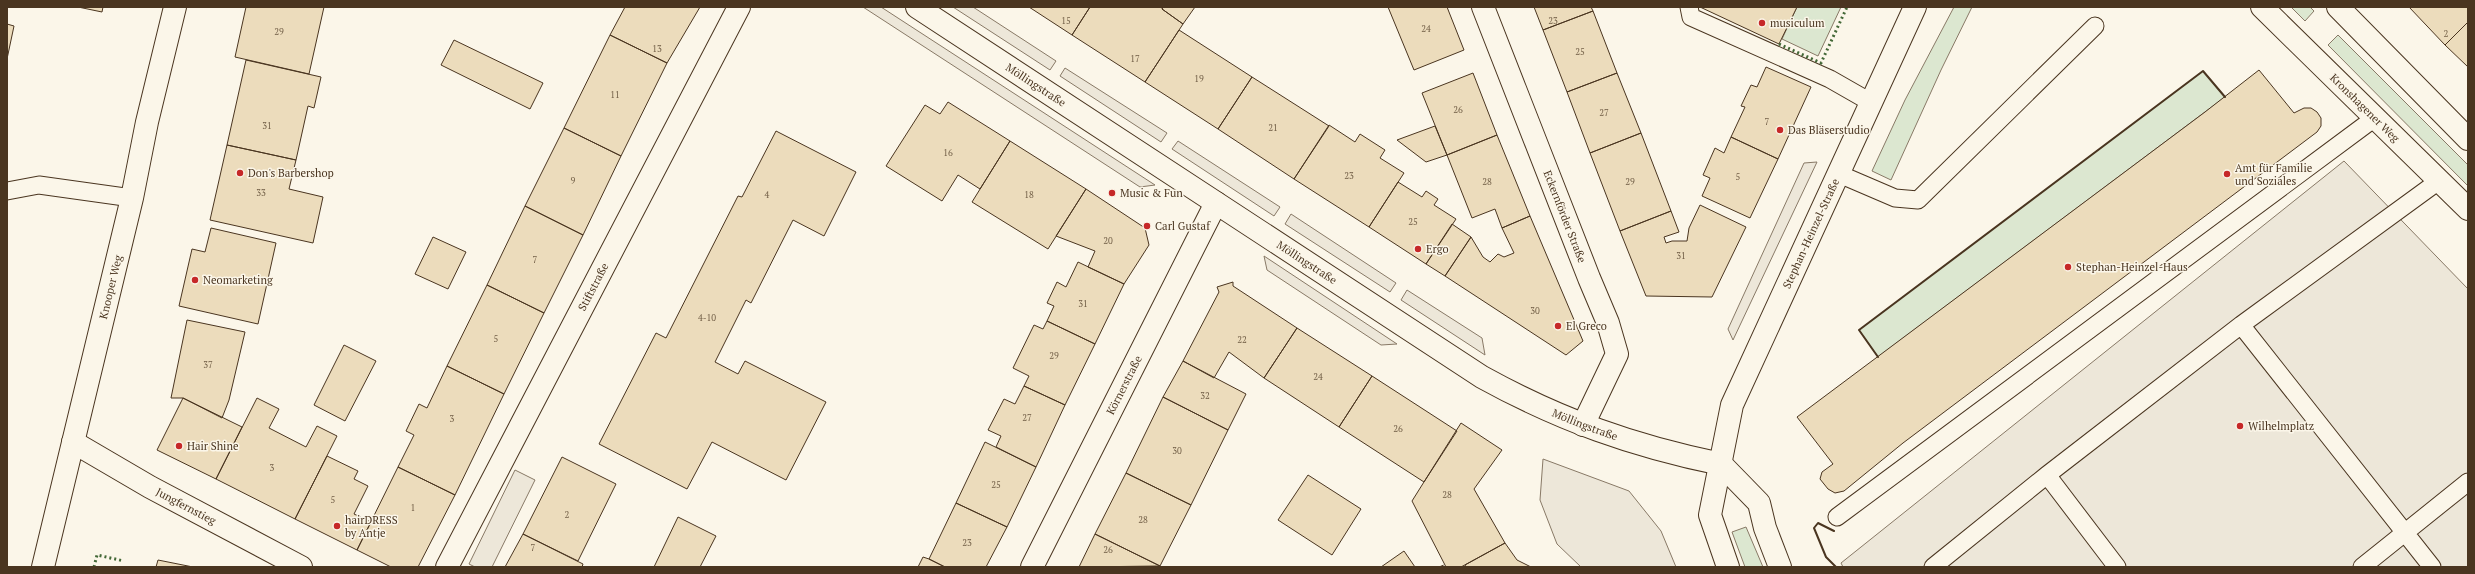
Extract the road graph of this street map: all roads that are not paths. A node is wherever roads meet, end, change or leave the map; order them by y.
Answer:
1 (175, 7) edge
2 (739, 7) edge
3 (917, 7) edge
4 (1484, 7) edge
5 (1689, 7) edge
6 (1915, 7) edge
7 (2262, 7) edge
8 (2338, 7) edge
9 (2095, 26) dead end
10 (1872, 103) junction
11 (2376, 117) junction
12 (2468, 138) edge
13 (1839, 174) junction
14 (2440, 180) junction
15 (7, 191) edge
16 (132, 198) junction
17 (1216, 203) junction
18 (2468, 209) edge
19 (2242, 325) junction
20 (1583, 425) junction
21 (72, 442) junction
22 (1721, 464) junction
23 (2047, 475) junction
24 (2468, 482) edge
25 (1837, 518) dead end
26 (2405, 533) junction
27 (43, 567) edge
28 (301, 567) edge
29 (447, 567) edge
30 (1032, 567) edge
31 (1728, 567) edge
32 (1780, 567) edge
33 (1933, 567) edge
34 (2116, 567) edge
35 (2362, 567) edge
36 (2432, 567) edge

1 - 16 street, Knooper Weg
2 - 29 street, Stiftstraße
3 - 17 street, Möllingstraße
4 - 20 street, Eckernförder Straße
5 - 10 lane
6 - 10 street, Stephan-Heinzel-Straße
7 - 11 street, Kronshagener Weg
8 - 12 street
9 - 13 lane
10 - 13 street, Stephan-Heinzel-Straße
11 - 14 street, Kronshagener Weg
11 - 25 lane
13 - 22 street, Stephan-Heinzel-Straße
14 - 18 street, Kronshagener Weg
14 - 19 lane
15 - 16 lane
16 - 21 street, Knooper Weg
17 - 20 street, Möllingstraße
17 - 30 street, Körnerstraße
19 - 23 lane
19 - 26 lane
20 - 22 street, Möllingstraße
21 - 27 street, Knooper Weg
21 - 28 street, Jungfernstieg
22 - 31 street
22 - 32 street
23 - 33 lane
23 - 34 lane
24 - 26 lane
26 - 35 lane
26 - 36 lane

